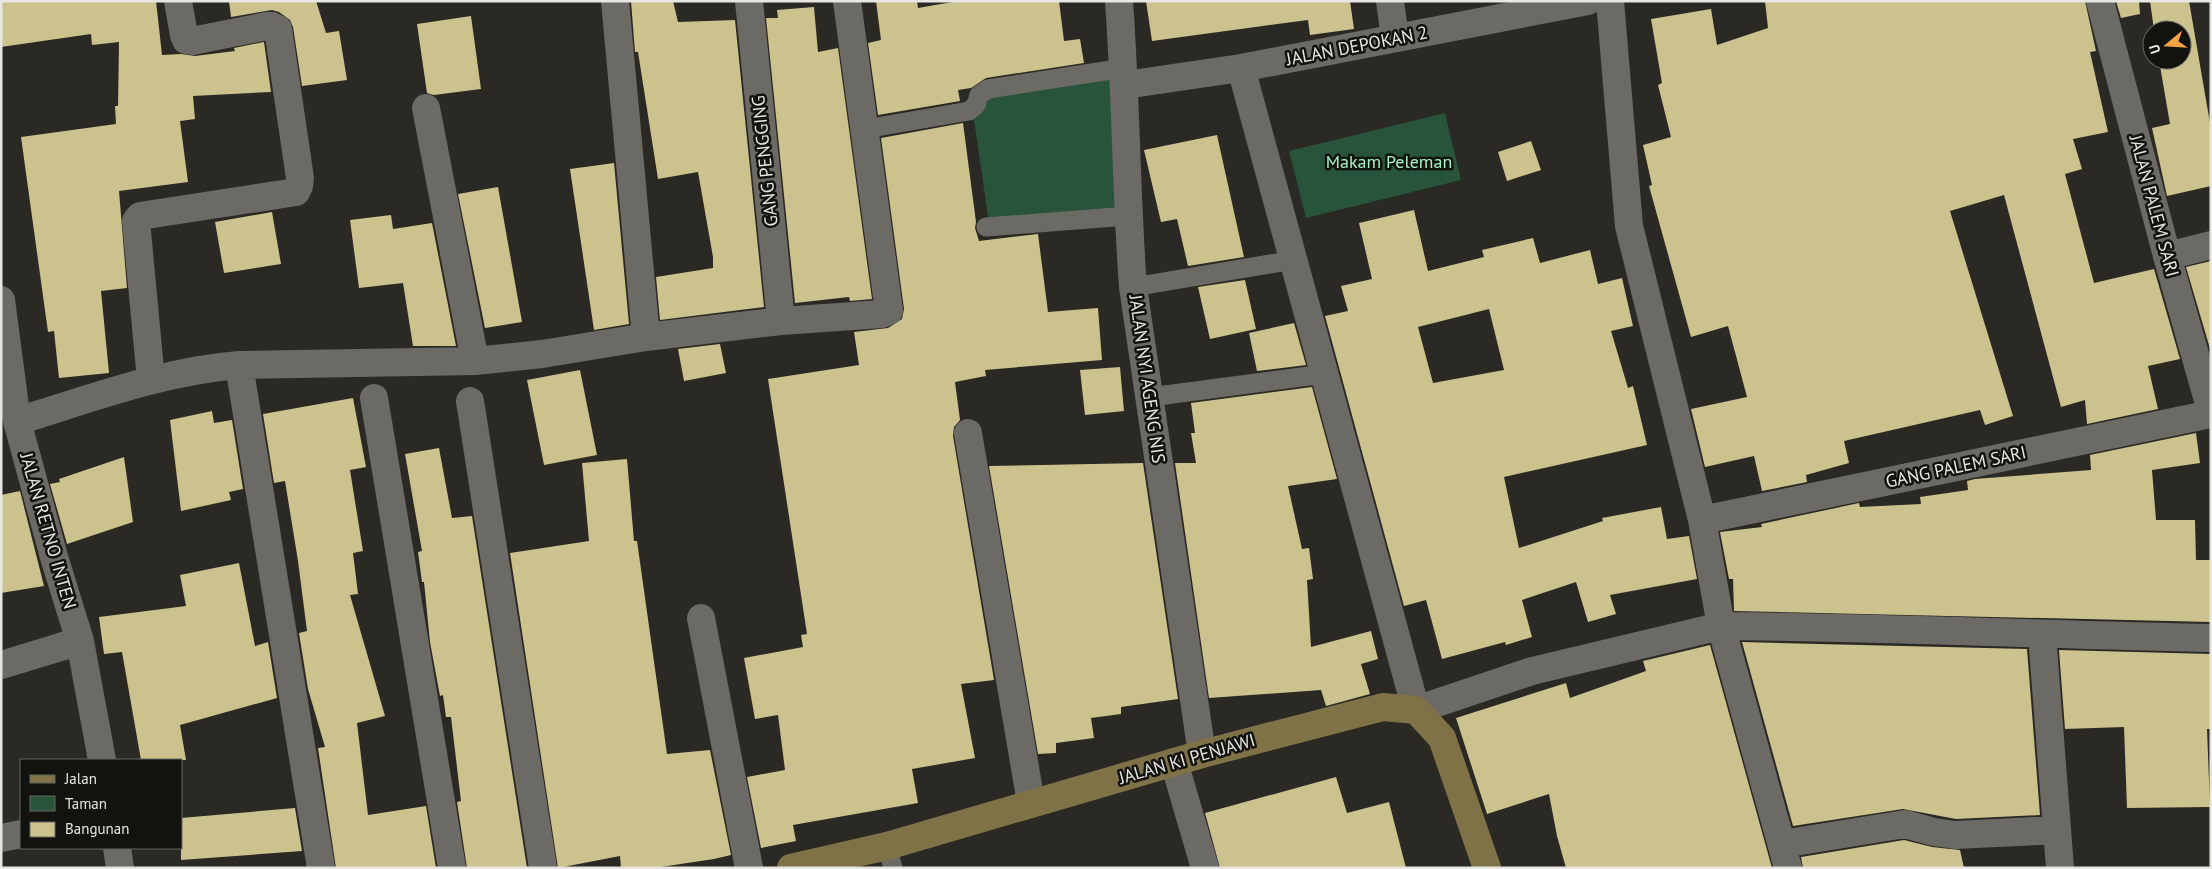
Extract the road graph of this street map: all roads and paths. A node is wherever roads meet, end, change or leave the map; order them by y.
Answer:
1 (178, 1) edge
2 (615, 1) edge
3 (749, 1) edge
4 (847, 1) edge
5 (1119, 1) edge
6 (1390, 1) edge
7 (1588, 1) edge
8 (1610, 1) edge
9 (2100, 1) edge
10 (1505, 9) edge
11 (1395, 38) junction
12 (1241, 68) junction
13 (1125, 77) junction
14 (426, 108) dead end
15 (864, 128) junction
16 (1128, 216) junction
17 (986, 227) dead end
18 (2211, 245) edge
19 (2167, 256) junction
20 (1294, 260) junction
21 (1133, 287) junction
22 (1, 300) edge
23 (781, 321) junction
24 (646, 337) junction
25 (475, 361) junction
26 (239, 365) junction
27 (1324, 374) junction
28 (151, 380) junction
29 (7, 393) edge
30 (1150, 397) junction
31 (374, 398) dead end
32 (470, 401) dead end
33 (2211, 413) edge
34 (17, 421) junction
35 (968, 433) dead end
36 (1702, 520) junction
37 (701, 618) dead end
38 (1722, 626) junction
39 (2042, 635) junction
40 (2211, 638) edge
41 (80, 641) junction
42 (1, 665) edge
43 (1416, 710) junction
44 (1202, 754) junction
45 (102, 759) edge
46 (1174, 762) junction
47 (1031, 803) junction
48 (2057, 830) junction
49 (20, 834) edge
50 (1, 838) edge
51 (117, 849) edge
52 (1785, 856) edge
53 (890, 857) edge
54 (120, 868) edge
55 (321, 868) edge
56 (452, 868) edge
57 (543, 868) edge
58 (750, 868) edge
59 (791, 868) edge
60 (1205, 868) edge
61 (1487, 868) edge
62 (2060, 868) edge

1 - 28 street
2 - 24 street
3 - 23 street, GANG PENGGING
4 - 15 street
5 - 13 street, JALAN NYI AGENG NIS
6 - 11 street
7 - 10 street, JALAN DEPOKAN 2
8 - 36 street
9 - 19 street, JALAN PALEM SARI
10 - 11 street, JALAN DEPOKAN 2
11 - 12 street, JALAN DEPOKAN 2
12 - 13 street, JALAN DEPOKAN 2
12 - 20 street
13 - 15 lane
13 - 16 street, JALAN NYI AGENG NIS
14 - 25 street
15 - 23 street
16 - 17 lane
16 - 21 street, JALAN NYI AGENG NIS
18 - 19 street
19 - 33 street, JALAN PALEM SARI
20 - 21 lane
20 - 27 street
21 - 30 street, JALAN NYI AGENG NIS
22 - 29 street, JALAN RETNO INTEN
23 - 24 street
24 - 25 street
25 - 26 street
26 - 28 street
26 - 55 street
27 - 30 lane
27 - 43 street
28 - 34 street
29 - 34 street, JALAN RETNO INTEN
30 - 44 street, JALAN NYI AGENG NIS
31 - 56 street
32 - 57 street
33 - 36 street, GANG PALEM SARI
34 - 41 street, JALAN RETNO INTEN
35 - 47 street
36 - 38 street
37 - 58 street
38 - 39 street
38 - 43 street
38 - 52 street
39 - 40 street
39 - 48 street
41 - 42 street
41 - 45 street, JALAN RETNO INTEN
43 - 44 main road, JALAN KI PENJAWI
43 - 61 main road
44 - 46 main road, JALAN KI PENJAWI
46 - 47 main road, JALAN KI PENJAWI
46 - 60 street
47 - 53 main road, JALAN KI PENJAWI
48 - 52 street
48 - 62 street
49 - 50 street
51 - 54 street
53 - 59 main road, JALAN KI PENJAWI

